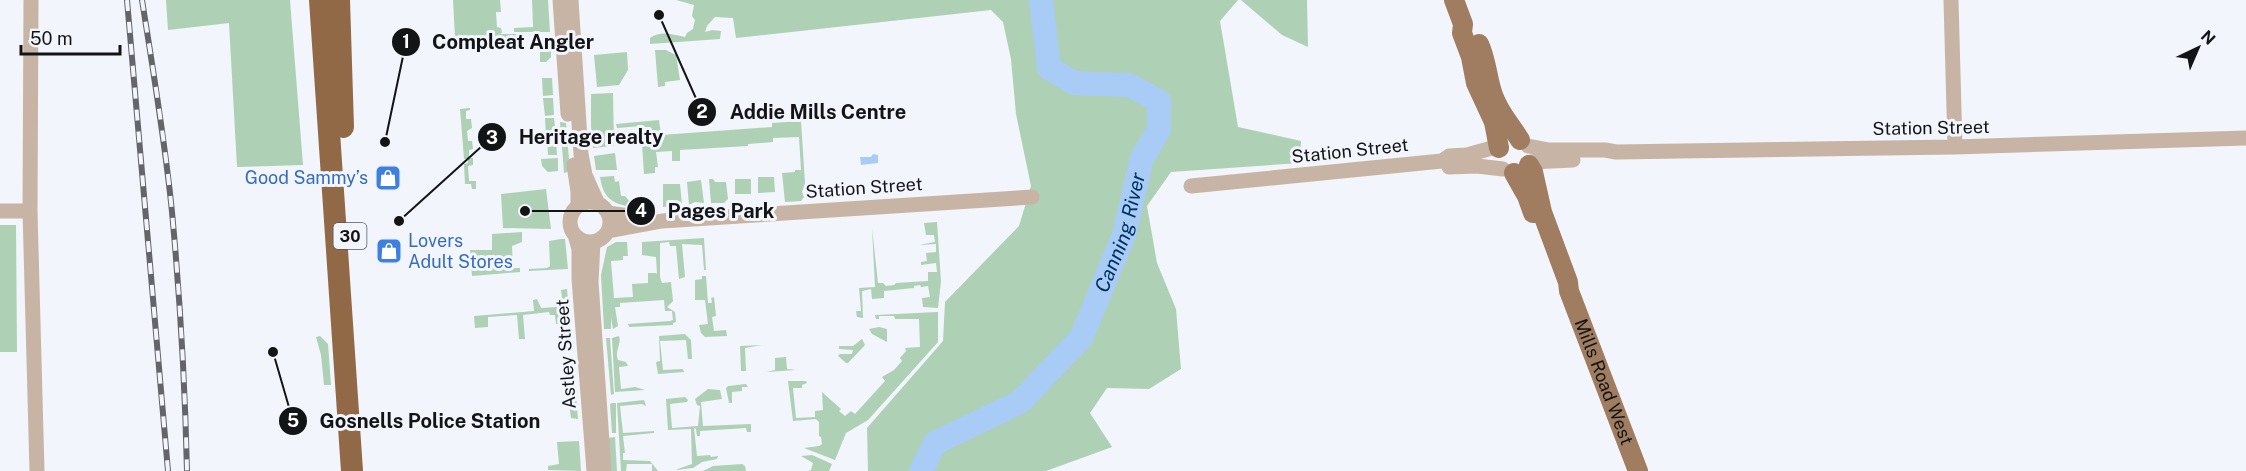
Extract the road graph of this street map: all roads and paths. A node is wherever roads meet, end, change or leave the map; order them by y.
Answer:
1 (320, 0) edge
2 (339, 0) edge
3 (560, 0) edge
4 (571, 0) edge
5 (1454, 0) edge
6 (1951, 0) edge
7 (30, 2) edge
8 (1463, 24) junction
9 (2246, 138) edge
10 (1955, 147) junction
11 (1499, 148) junction
12 (1521, 159) junction
13 (1442, 162) junction
14 (1191, 186) dead end
15 (1032, 197) dead end
16 (578, 206) junction
17 (603, 209) junction
18 (0, 211) edge
19 (30, 211) junction
20 (662, 221) junction
21 (608, 231) junction
22 (575, 235) junction
23 (593, 242) junction
24 (37, 471) edge
25 (352, 471) edge
26 (368, 471) edge
27 (594, 471) edge
28 (604, 471) edge
29 (1638, 471) edge

1 - 25 highway, 30
2 - 26 highway, 30
3 - 16 street
4 - 17 street
5 - 8 main road, Mills Road West
6 - 10 street
7 - 19 street
8 - 11 main road, Mills Road West
8 - 12 main road, Mills Road West
9 - 10 street, Station Street
10 - 12 street, Station Street
11 - 12 main road, Mills Road West
11 - 13 street, Station Street
12 - 13 street, Station Street
12 - 29 main road, Mills Road West
13 - 14 street, Station Street
15 - 20 street, Station Street
16 - 17 street
16 - 22 street
17 - 20 street, Station Street
17 - 21 street
18 - 19 street
19 - 24 street
20 - 21 street, Station Street
21 - 23 street
22 - 23 street
22 - 27 street, Astley Street
23 - 28 street, Astley Street

